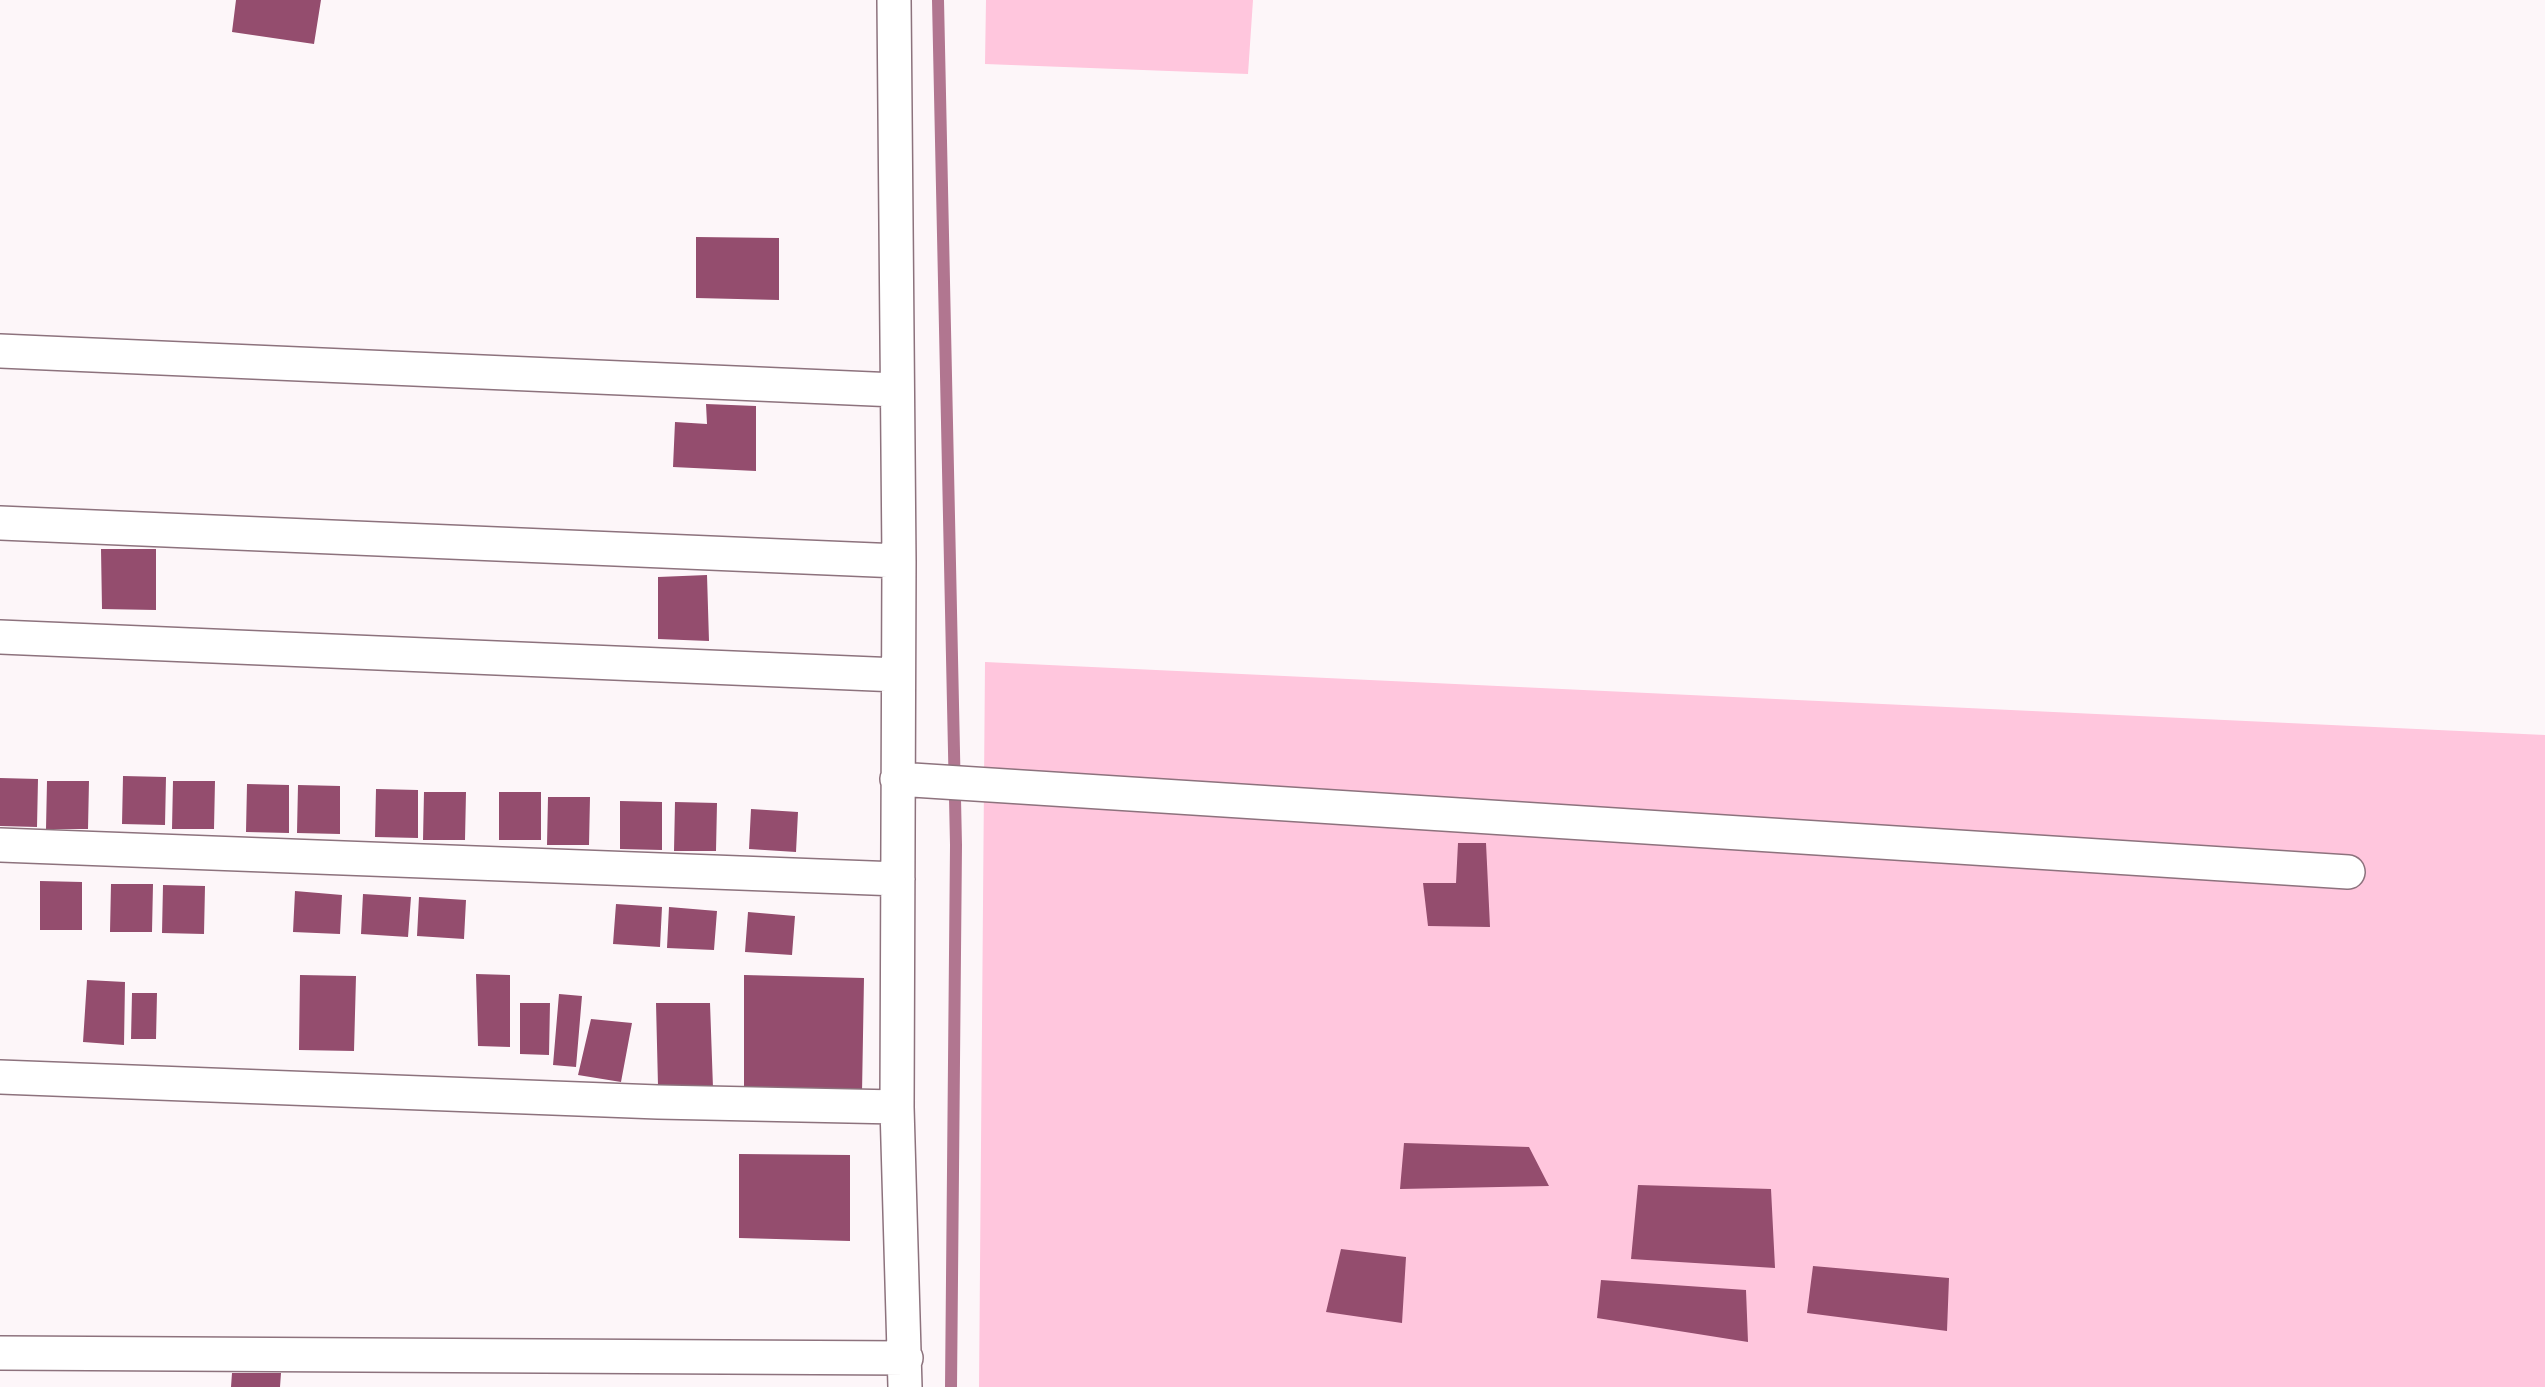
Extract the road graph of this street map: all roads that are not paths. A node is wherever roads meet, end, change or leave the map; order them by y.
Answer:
1 (894, 0) edge
2 (0, 351) edge
3 (897, 390) junction
4 (0, 524) edge
5 (899, 561) junction
6 (0, 637) edge
7 (898, 675) junction
8 (912, 780) junction
9 (0, 845) edge
10 (2348, 872) dead end
11 (898, 879) junction
12 (0, 1077) edge
13 (897, 1107) junction
14 (0, 1353) edge
15 (905, 1373) edge

1 - 3 street
2 - 3 street
3 - 5 street
4 - 5 street
5 - 7 street
6 - 7 street
7 - 8 street
8 - 10 street
8 - 11 street
9 - 11 street
11 - 13 street
12 - 13 street
13 - 15 street
14 - 15 street

